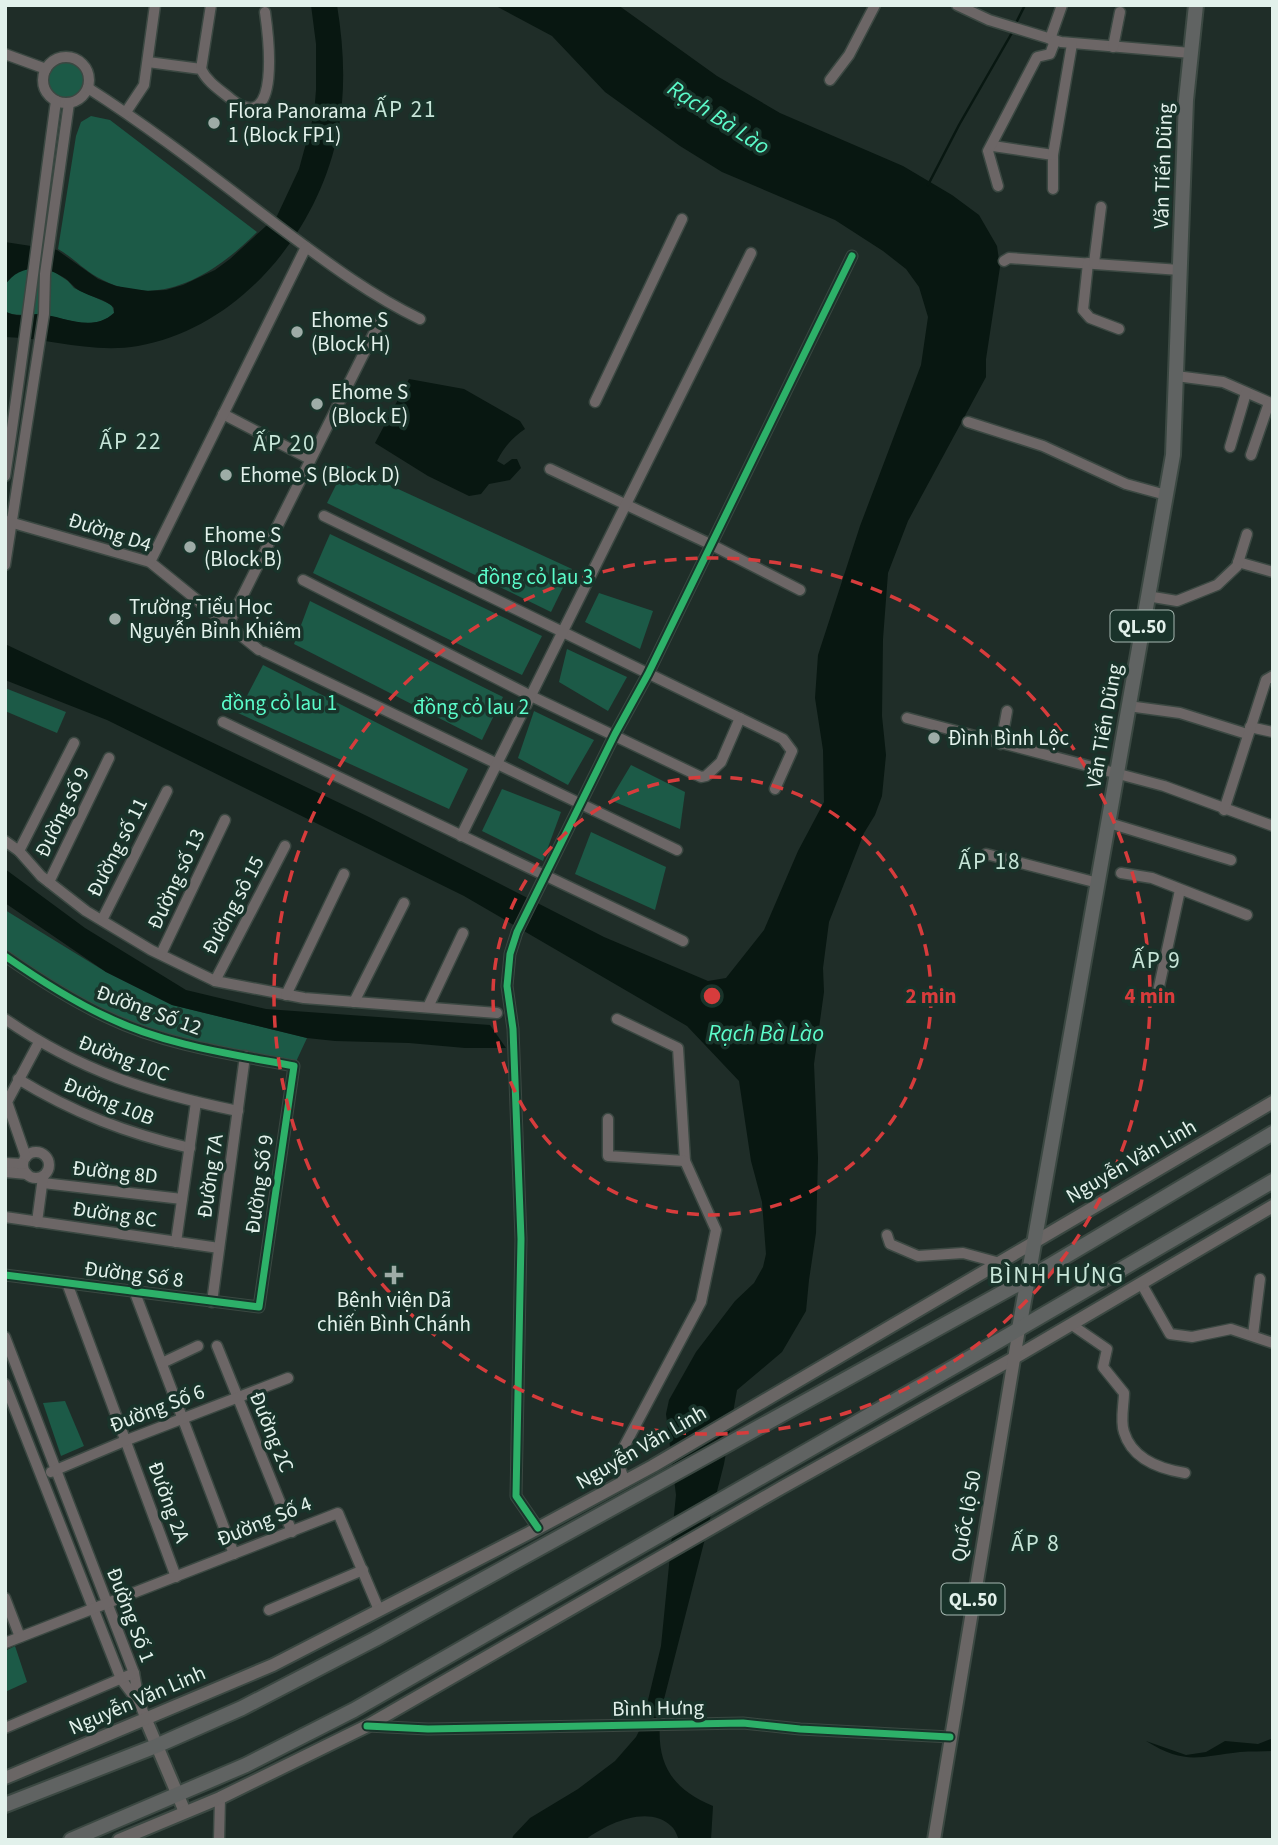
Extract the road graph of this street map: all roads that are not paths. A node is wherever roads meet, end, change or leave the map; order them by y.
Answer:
1 (155, 5) edge
2 (211, 5) edge
3 (875, 5) edge
4 (957, 5) edge
5 (989, 5) edge
6 (1062, 5) edge
7 (1196, 5) edge
8 (265, 12) dead end
9 (1119, 12) dead end
10 (986, 19) junction
11 (1053, 40) junction
12 (1072, 44) junction
13 (1113, 47) junction
14 (1191, 53) junction
15 (5, 54) edge
16 (148, 62) junction
17 (46, 69) junction
18 (201, 69) junction
19 (830, 79) dead end
20 (88, 88) junction
21 (56, 101) junction
22 (69, 103) junction
23 (125, 112) junction
24 (993, 146) junction
25 (1053, 155) junction
26 (998, 186) dead end
27 (1053, 189) dead end
28 (1101, 207) dead end
29 (682, 219) dead end
30 (306, 247) junction
31 (751, 253) dead end
32 (852, 256) dead end
33 (1004, 261) dead end
34 (1091, 263) junction
35 (1180, 270) junction
36 (382, 317) dead end
37 (420, 319) dead end
38 (1119, 329) dead end
39 (23, 363) junction
40 (37, 365) junction
41 (1176, 376) junction
42 (1246, 393) junction
43 (596, 402) dead end
44 (1271, 404) edge
45 (223, 415) junction
46 (968, 422) dead end
47 (1230, 447) dead end
48 (1251, 455) dead end
49 (310, 459) junction
50 (550, 469) dead end
51 (5, 476) edge
52 (1166, 495) junction
53 (626, 504) junction
54 (324, 516) dead end
55 (8, 522) edge
56 (1247, 534) dead end
57 (710, 544) junction
58 (149, 562) junction
59 (1238, 562) junction
60 (5, 565) edge
61 (1273, 572) edge
62 (303, 580) dead end
63 (800, 590) dead end
64 (1147, 596) junction
65 (229, 625) junction
66 (562, 632) junction
67 (648, 674) junction
68 (1273, 676) edge
69 (531, 696) junction
70 (1128, 706) junction
71 (1007, 711) dead end
72 (740, 718) junction
73 (907, 718) dead end
74 (223, 722) dead end
75 (1249, 730) junction
76 (1273, 732) edge
77 (615, 734) junction
78 (74, 743) dead end
79 (1001, 744) junction
80 (109, 758) dead end
81 (497, 765) junction
82 (1116, 772) junction
83 (775, 789) dead end
84 (166, 791) dead end
85 (581, 803) junction
86 (1224, 810) junction
87 (225, 820) dead end
88 (1109, 823) junction
89 (1273, 826) edge
90 (461, 836) junction
91 (5, 841) edge
92 (285, 846) dead end
93 (19, 850) junction
94 (677, 850) dead end
95 (986, 854) dead end
96 (1231, 860) dead end
97 (1121, 873) dead end
98 (344, 874) dead end
99 (547, 876) junction
100 (49, 882) junction
101 (1098, 883) junction
102 (1180, 890) junction
103 (404, 903) dead end
104 (1247, 915) dead end
105 (102, 920) junction
106 (463, 933) dead end
107 (683, 941) dead end
108 (161, 954) junction
109 (5, 956) edge
110 (215, 981) junction
111 (286, 995) junction
112 (1157, 996) dead end
113 (354, 1002) junction
114 (428, 1007) junction
115 (497, 1013) dead end
116 (5, 1019) edge
117 (617, 1019) dead end
118 (39, 1042) junction
119 (245, 1056) junction
120 (294, 1066) joint
121 (18, 1079) junction
122 (197, 1102) junction
123 (1273, 1102) edge
124 (238, 1111) junction
125 (608, 1119) dead end
126 (1273, 1133) edge
127 (190, 1148) junction
128 (685, 1161) junction
129 (5, 1163) edge
130 (25, 1165) junction
131 (5, 1172) edge
132 (43, 1180) junction
133 (1273, 1181) edge
134 (182, 1199) junction
135 (1273, 1206) edge
136 (5, 1217) edge
137 (37, 1222) junction
138 (887, 1235) dead end
139 (1036, 1241) junction
140 (176, 1242) junction
141 (219, 1248) junction
142 (1000, 1263) junction
143 (5, 1275) edge
144 (1029, 1278) junction
145 (1260, 1279) dead end
146 (67, 1283) junction
147 (1142, 1283) junction
148 (135, 1293) junction
149 (212, 1302) junction
150 (259, 1307) joint
151 (1072, 1325) junction
152 (1019, 1329) junction
153 (1253, 1335) junction
154 (5, 1337) edge
155 (1273, 1343) edge
156 (198, 1346) dead end
157 (217, 1346) dead end
158 (1014, 1358) junction
159 (162, 1363) junction
160 (288, 1378) dead end
161 (5, 1384) edge
162 (237, 1398) junction
163 (183, 1418) junction
164 (127, 1440) junction
165 (55, 1470) junction
166 (771, 1472) junction
167 (1185, 1473) dead end
168 (41, 1475) junction
169 (625, 1482) junction
170 (781, 1488) junction
171 (538, 1528) junction
172 (292, 1532) junction
173 (234, 1554) junction
174 (363, 1570) junction
175 (176, 1577) junction
176 (5, 1598) edge
177 (107, 1604) junction
178 (93, 1609) junction
179 (269, 1610) dead end
180 (379, 1610) junction
181 (20, 1637) junction
182 (5, 1643) edge
183 (134, 1673) junction
184 (121, 1679) junction
185 (139, 1702) junction
186 (146, 1720) junction
187 (367, 1727) junction
188 (5, 1728) edge
189 (950, 1737) junction
190 (156, 1746) junction
191 (5, 1778) edge
192 (177, 1794) junction
193 (220, 1798) junction
194 (5, 1805) edge
195 (185, 1812) junction
196 (71, 1840) edge
197 (119, 1840) edge
198 (219, 1840) edge
199 (934, 1840) edge

1 - 16 street
2 - 18 street
3 - 19 street
4 - 10 street
5 - 10 street
6 - 11 street
7 - 14 highway, Văn Tiến Dũng / QL.50
8 - 18 street
9 - 13 street
10 - 11 street
11 - 12 street
11 - 24 street
12 - 13 street
12 - 25 street
13 - 14 street
14 - 35 highway, Văn Tiến Dũng / QL.50
15 - 17 street
16 - 18 street
16 - 23 street
17 - 20 street
17 - 21 street
20 - 22 street
20 - 23 street
21 - 22 street
21 - 39 street
22 - 40 street
23 - 30 street
24 - 25 street
24 - 26 street
25 - 27 street
28 - 34 street
29 - 43 street
30 - 37 street
30 - 45 street
31 - 53 street
32 - 57 street
33 - 34 street
34 - 35 street
34 - 38 street
35 - 41 highway, Văn Tiến Dũng / QL.50
36 - 49 street
39 - 40 street
39 - 51 street
40 - 55 street
41 - 42 street
41 - 52 highway, Văn Tiến Dũng / QL.50
42 - 44 street
42 - 47 street
44 - 48 street
45 - 49 street
45 - 58 street
46 - 52 street
49 - 65 street
50 - 53 street
52 - 64 highway, Văn Tiến Dũng / QL.50
53 - 57 street
53 - 66 street
54 - 66 street
55 - 58 street, Đường D4
55 - 60 street
56 - 59 street
57 - 63 street
57 - 67 street
58 - 65 street, Đường D4
59 - 61 street
59 - 64 street
62 - 69 street
64 - 70 highway, Văn Tiến Dũng / QL.50
65 - 81 street, Đường D4
66 - 67 street
66 - 69 street
67 - 72 street
67 - 77 street
68 - 75 street
69 - 77 street
69 - 81 street
70 - 75 street
70 - 82 highway, Văn Tiến Dũng / QL.50
71 - 79 street
72 - 77 street
72 - 83 street
73 - 79 street
74 - 90 street
75 - 76 street
75 - 86 street
77 - 85 street
78 - 93 street
79 - 82 street
80 - 100 street, Đường số 9
81 - 85 street, Đường D4
81 - 90 street
82 - 86 street
82 - 88 highway, Văn Tiến Dũng / QL.50
84 - 105 street, Đường số 11
85 - 94 street, Đường D4
85 - 99 street
86 - 89 street
87 - 108 street, Đường số 13
88 - 96 street
88 - 101 highway, Văn Tiến Dũng / QL.50
90 - 99 street
91 - 93 street
92 - 110 street, Đường sô 15
93 - 100 street
95 - 101 street
97 - 102 street
98 - 111 street
99 - 107 street
99 - 171 street
100 - 105 street
101 - 139 highway, Văn Tiến Dũng / QL.50
102 - 104 street
102 - 112 street
103 - 113 street
105 - 108 street
106 - 114 street
108 - 110 street
109 - 119 street, Đường Số 12
110 - 111 street
111 - 113 street
113 - 114 street
114 - 115 street
116 - 118 street, Đường 10C
117 - 128 street
118 - 121 street
118 - 122 street, Đường 10C
119 - 120 street, Đường Số 12
119 - 124 street, Đường 7A
120 - 150 street, Đường Số 9
121 - 127 street, Đường 10B
121 - 130 street
122 - 124 street, Đường 10C
122 - 127 street
123 - 139 main road, Nguyễn Văn Linh
124 - 141 street, Đường 7A
125 - 128 street
126 - 144 highway, Nguyễn Văn Linh
127 - 134 street
128 - 169 street
129 - 130 street
130 - 131 street
130 - 132 street
130 - 132 street
132 - 134 street, Đường 8D
132 - 137 street
133 - 152 highway
134 - 140 street
135 - 147 main road
136 - 137 street, Đường 8C
137 - 140 street, Đường 8C
138 - 142 street
139 - 142 main road, Nguyễn Văn Linh
139 - 144 highway, Quốc lộ 50 / QL.50
140 - 141 street, Đường 8C
141 - 149 street, Đường 7A
142 - 169 main road, Nguyễn Văn Linh
143 - 146 street, Đường Số 8
144 - 152 highway, Quốc lộ 50 / QL.50
144 - 190 highway, Nguyễn Văn Linh
145 - 153 street
146 - 148 street, Đường Số 8
146 - 164 street, Đường 2A
147 - 151 main road
147 - 153 street
148 - 149 street, Đường Số 8
148 - 159 street
149 - 150 street, Đường Số 8
151 - 158 main road
151 - 167 street
152 - 158 main road, Quốc lộ 50 / QL.50
152 - 166 highway
153 - 155 street
154 - 165 street, Đường Số 1
156 - 159 street
157 - 162 street, Đường 2C
158 - 170 main road
158 - 189 main road, Quốc lộ 50 / QL.50
159 - 163 street
160 - 162 street, Đường Số 6
161 - 168 street, Đường Số 1
162 - 163 street, Đường Số 6
162 - 172 street, Đường 2C
163 - 164 street, Đường Số 6
163 - 173 street
164 - 165 street, Đường Số 6
164 - 175 street, Đường 2A
165 - 168 street, Đường Số 6
165 - 177 street, Đường Số 1
166 - 170 main road
166 - 192 highway
168 - 178 street, Đường Số 1
169 - 171 main road, Nguyễn Văn Linh
170 - 187 main road
171 - 180 main road, Nguyễn Văn Linh
172 - 173 street, Đường Số 4
172 - 174 street, Đường Số 4
173 - 175 street, Đường Số 4
174 - 179 street
174 - 180 street, Đường Số 4
175 - 177 street, Đường Số 4
176 - 181 street
177 - 178 street, Đường Số 4
177 - 183 street, Đường Số 1
178 - 181 street, Đường Số 4
178 - 184 street, Đường Số 1
180 - 186 main road, Nguyễn Văn Linh
181 - 182 street, Đường Số 4
183 - 184 street
183 - 185 street, Đường Số 1
184 - 185 street, Đường Số 1
184 - 188 street
185 - 186 street
186 - 190 main road
186 - 191 main road, Nguyễn Văn Linh
187 - 189 street, Bình Hưng
187 - 193 main road
189 - 199 main road, Quốc lộ 50 / QL.50
190 - 192 main road
190 - 194 highway, Nguyễn Văn Linh
192 - 195 main road
192 - 196 highway
193 - 195 main road
193 - 198 street
195 - 197 main road

